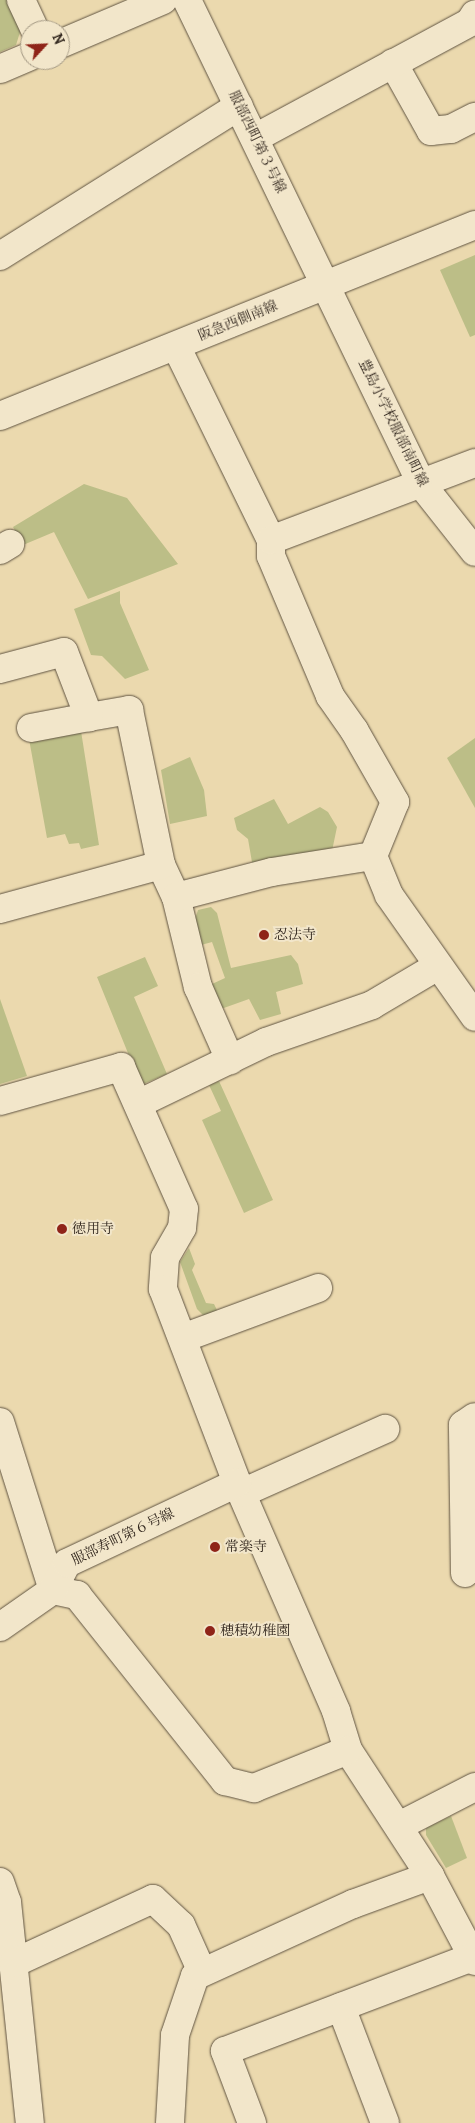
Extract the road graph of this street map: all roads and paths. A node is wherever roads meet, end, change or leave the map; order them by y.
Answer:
1 (21, 0) edge
2 (163, 0) edge
3 (187, 0) edge
4 (475, 14) edge
5 (30, 20) edge
6 (70, 40) edge
7 (20, 60) edge
8 (393, 64) junction
9 (0, 69) edge
10 (239, 106) junction
11 (475, 117) edge
12 (255, 138) junction
13 (475, 225) edge
14 (0, 256) edge
15 (326, 284) junction
16 (176, 346) junction
17 (0, 416) edge
18 (475, 463) edge
19 (422, 485) junction
20 (271, 540) junction
21 (475, 552) edge
22 (0, 669) edge
23 (89, 717) junction
24 (31, 728) dead end
25 (373, 856) junction
26 (161, 865) junction
27 (176, 897) junction
28 (0, 909) edge
29 (438, 966) junction
30 (475, 1017) edge
31 (230, 1060) junction
32 (0, 1101) edge
33 (138, 1104) junction
34 (318, 1288) dead end
35 (183, 1338) junction
36 (475, 1417) edge
37 (0, 1422) edge
38 (385, 1429) dead end
39 (239, 1488) junction
40 (465, 1573) dead end
41 (53, 1590) junction
42 (0, 1626) edge
43 (348, 1750) junction
44 (475, 1787) edge
45 (399, 1826) junction
46 (430, 1876) junction
47 (0, 1882) edge
48 (474, 1959) edge
49 (14, 1963) junction
50 (202, 1972) junction
51 (341, 2007) junction
52 (30, 2123) edge
53 (170, 2123) edge
54 (252, 2123) edge
55 (385, 2123) edge

1 - 5 street
2 - 6 street
3 - 10 street, 服部西町第３号線
4 - 8 street
7 - 9 street
8 - 11 street
8 - 12 street
10 - 12 street, 服部西町第３号線
10 - 14 street
12 - 15 street, 服部西町第３号線
13 - 15 street, 阪急西側南線
15 - 16 street, 阪急西側南線
15 - 19 street, 豊島小学校服部南町線
16 - 17 street, 阪急西側南線
16 - 20 street
18 - 19 street
19 - 20 street
19 - 21 street, 豊島小学校服部南町線
20 - 25 street
22 - 23 street
23 - 24 street
23 - 26 street
25 - 27 street
25 - 29 street
26 - 27 street
26 - 28 street
27 - 31 street
29 - 30 street
29 - 31 street
31 - 33 street
32 - 33 street
33 - 35 street
34 - 35 street
35 - 39 street
36 - 40 street
37 - 41 street
38 - 39 street, 服部寿町第６号線
39 - 41 street, 服部寿町第６号線
39 - 43 street
41 - 42 street, 服部寿町第６号線
41 - 43 street
43 - 45 street
44 - 45 street
45 - 46 street
46 - 48 street
46 - 50 street
47 - 49 street
48 - 51 street
49 - 50 street
49 - 52 street
50 - 53 street
51 - 54 street
51 - 55 street

